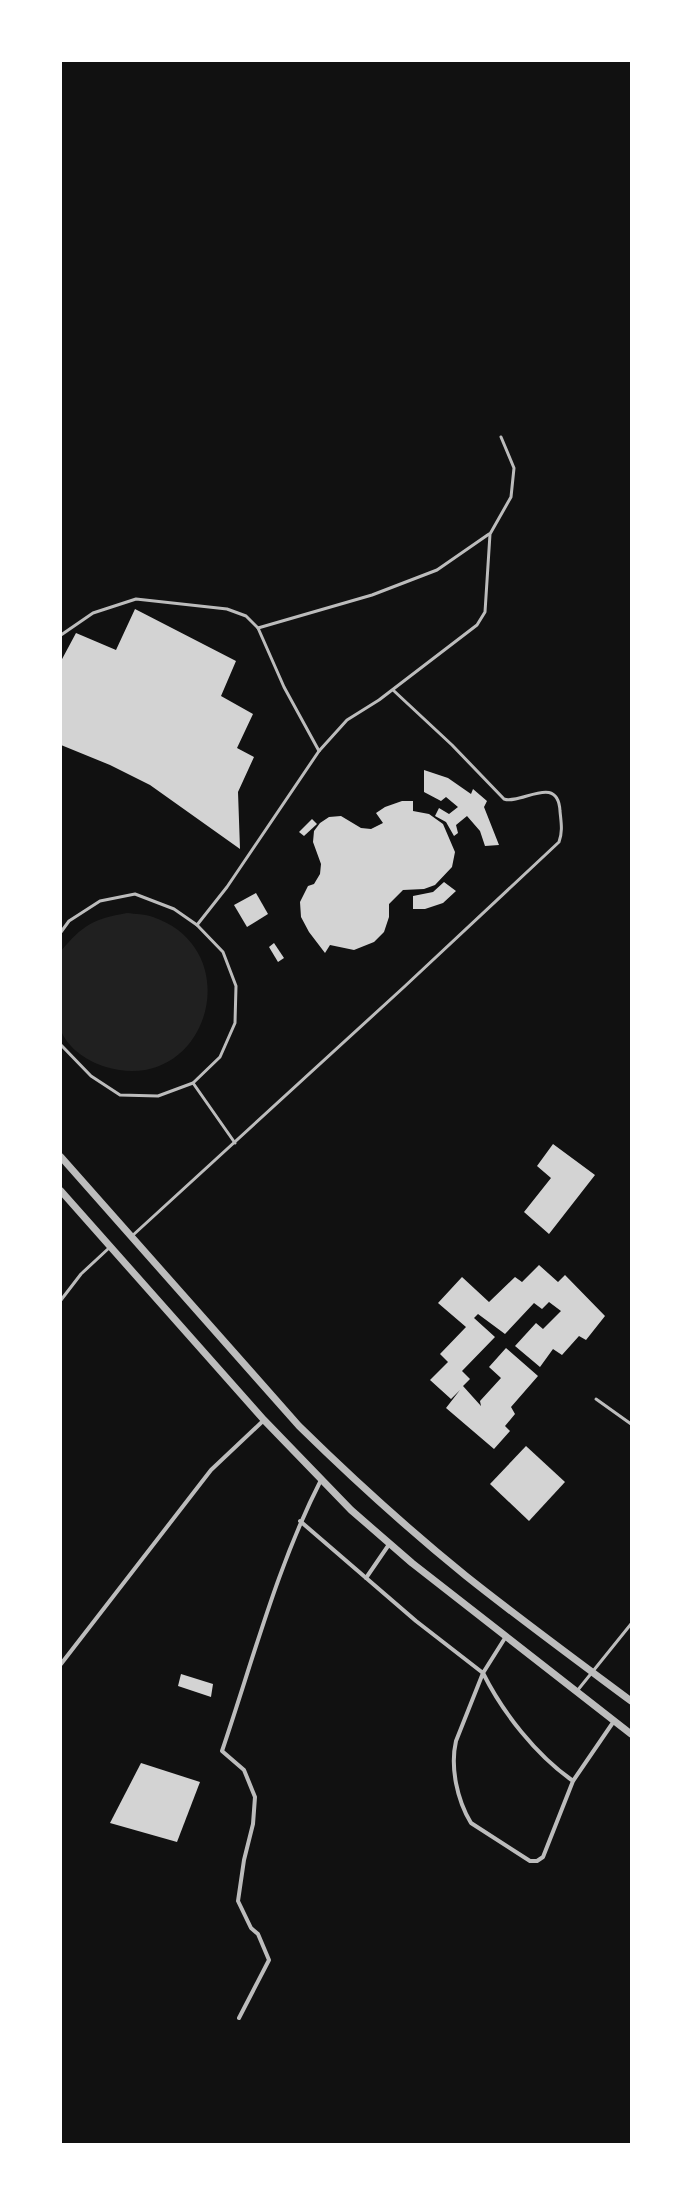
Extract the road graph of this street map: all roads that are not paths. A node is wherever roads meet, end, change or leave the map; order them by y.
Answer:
1 (501, 437) dead end
2 (490, 534) junction
3 (258, 628) junction
4 (61, 634) edge
5 (393, 690) junction
6 (319, 751) junction
7 (197, 925) junction
8 (61, 932) edge
9 (61, 1045) edge
10 (65, 1051) junction
11 (61, 1054) edge
12 (193, 1083) junction
13 (235, 1144) junction
14 (61, 1157) edge
15 (61, 1191) edge
16 (132, 1237) junction
17 (109, 1248) junction
18 (61, 1300) edge
19 (596, 1399) dead end
20 (264, 1420) junction
21 (631, 1424) edge
22 (321, 1480) junction
23 (300, 1522) junction
24 (390, 1543) junction
25 (366, 1578) junction
26 (631, 1624) edge
27 (505, 1638) junction
28 (61, 1664) edge
29 (483, 1673) junction
30 (594, 1673) junction
31 (576, 1692) junction
32 (631, 1701) edge
33 (614, 1721) junction
34 (631, 1734) edge
35 (573, 1781) junction
36 (239, 2018) dead end

1 - 2 lane
2 - 3 lane
2 - 5 lane
3 - 4 lane
3 - 6 lane
5 - 6 lane
5 - 13 lane
6 - 7 lane
7 - 8 lane
7 - 12 lane
9 - 10 lane
10 - 11 lane
10 - 12 lane
12 - 13 lane
13 - 16 lane
14 - 16 street
15 - 17 street
16 - 30 street
17 - 18 lane
17 - 20 street
19 - 21 lane
20 - 22 street
20 - 28 street
22 - 23 street
22 - 24 street
23 - 25 street
23 - 36 street
24 - 25 street
24 - 27 street
25 - 29 street
26 - 30 lane
27 - 29 street
27 - 31 street
29 - 35 street
29 - 35 street
30 - 31 lane
30 - 32 street
31 - 33 street
33 - 34 street
33 - 35 street

